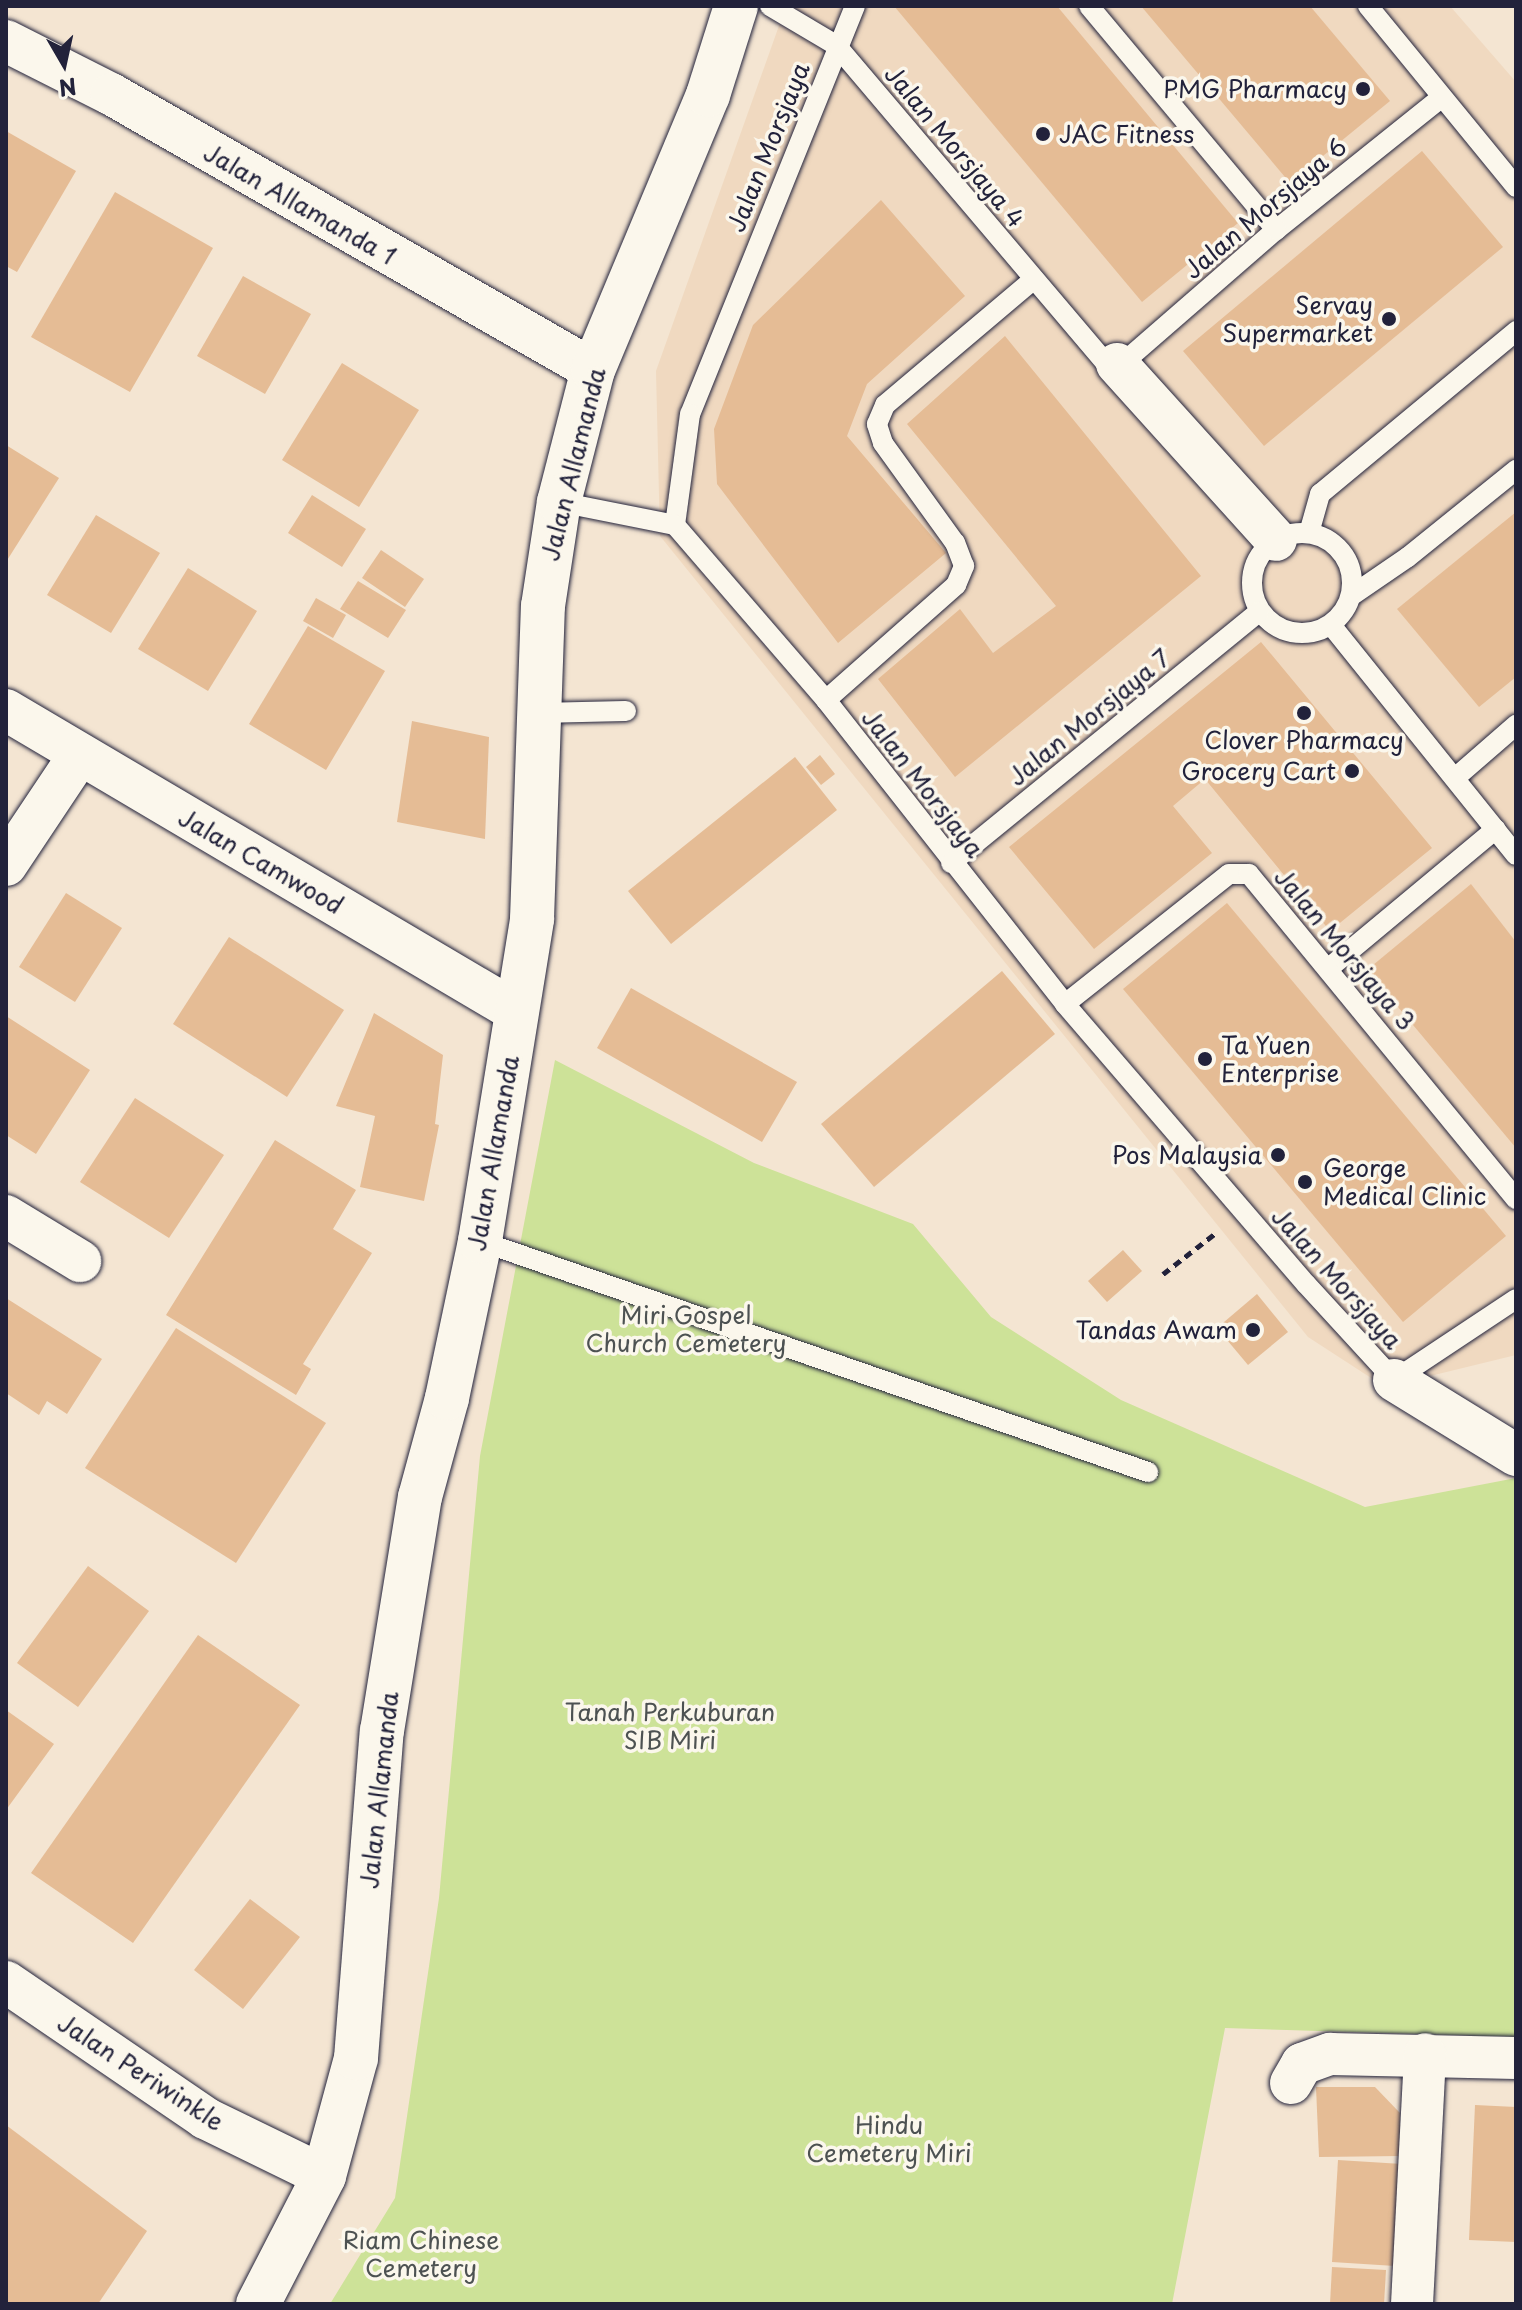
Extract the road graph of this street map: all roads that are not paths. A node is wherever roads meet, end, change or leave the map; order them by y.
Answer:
1 (736, 6) edge
2 (770, 6) edge
3 (855, 6) edge
4 (1089, 6) edge
5 (1368, 6) edge
6 (6, 41) edge
7 (836, 45) junction
8 (1441, 98) junction
9 (1516, 187) edge
10 (1276, 230) junction
11 (1034, 279) junction
12 (1516, 331) edge
13 (1120, 363) junction
14 (593, 370) junction
15 (1516, 470) edge
16 (559, 502) junction
17 (675, 525) junction
18 (1292, 537) junction
19 (1351, 596) junction
20 (1259, 612) junction
21 (1331, 625) junction
22 (826, 700) junction
23 (6, 710) edge
24 (626, 711) dead end
25 (538, 713) junction
26 (1516, 725) edge
27 (80, 754) junction
28 (1455, 778) junction
29 (1496, 829) junction
30 (1516, 855) edge
31 (951, 863) junction
32 (6, 865) edge
33 (1329, 968) junction
34 (1065, 1004) junction
35 (517, 1012) junction
36 (1516, 1199) edge
37 (6, 1216) edge
38 (480, 1241) junction
39 (80, 1261) dead end
40 (1516, 1299) edge
41 (1394, 1380) junction
42 (1516, 1455) edge
43 (1148, 1472) dead end
44 (6, 1982) edge
45 (1425, 2054) junction
46 (1516, 2058) edge
47 (1291, 2083) dead end
48 (324, 2176) junction
49 (258, 2304) edge
50 (1412, 2304) edge

1 - 14 street, Jalan Allamanda
2 - 7 lane, Jalan Morsjaya 4
3 - 7 lane, Jalan Morsjaya
4 - 10 lane
5 - 8 lane
6 - 14 street, Jalan Allamanda 1
7 - 11 lane, Jalan Morsjaya 4
7 - 17 lane, Jalan Morsjaya
8 - 9 lane
8 - 10 lane, Jalan Morsjaya 6
10 - 13 lane, Jalan Morsjaya 6
11 - 13 lane, Jalan Morsjaya 4
11 - 22 lane
12 - 18 lane
13 - 18 street
14 - 16 street, Jalan Allamanda
15 - 19 lane
16 - 17 lane
16 - 25 street, Jalan Allamanda
17 - 22 lane, Jalan Morsjaya
18 - 19 lane
18 - 20 lane
19 - 21 lane
20 - 21 lane
20 - 31 lane, Jalan Morsjaya 7
21 - 28 lane
22 - 31 lane, Jalan Morsjaya
23 - 27 street, Jalan Camwood
24 - 25 lane
25 - 35 street, Jalan Allamanda
26 - 28 lane
27 - 32 street
27 - 35 street, Jalan Camwood
28 - 29 lane
29 - 30 lane
29 - 33 lane
31 - 34 lane, Jalan Morsjaya
33 - 34 lane, Jalan Morsjaya 3
33 - 36 lane, Jalan Morsjaya 3
34 - 41 lane, Jalan Morsjaya
35 - 38 street, Jalan Allamanda
37 - 39 street
38 - 43 lane
38 - 48 street, Jalan Allamanda
40 - 41 lane, Jalan Morsjaya
41 - 42 street
44 - 48 street, Jalan Periwinkle
45 - 46 street
45 - 47 street
45 - 50 street
48 - 49 street, Jalan Allamanda

